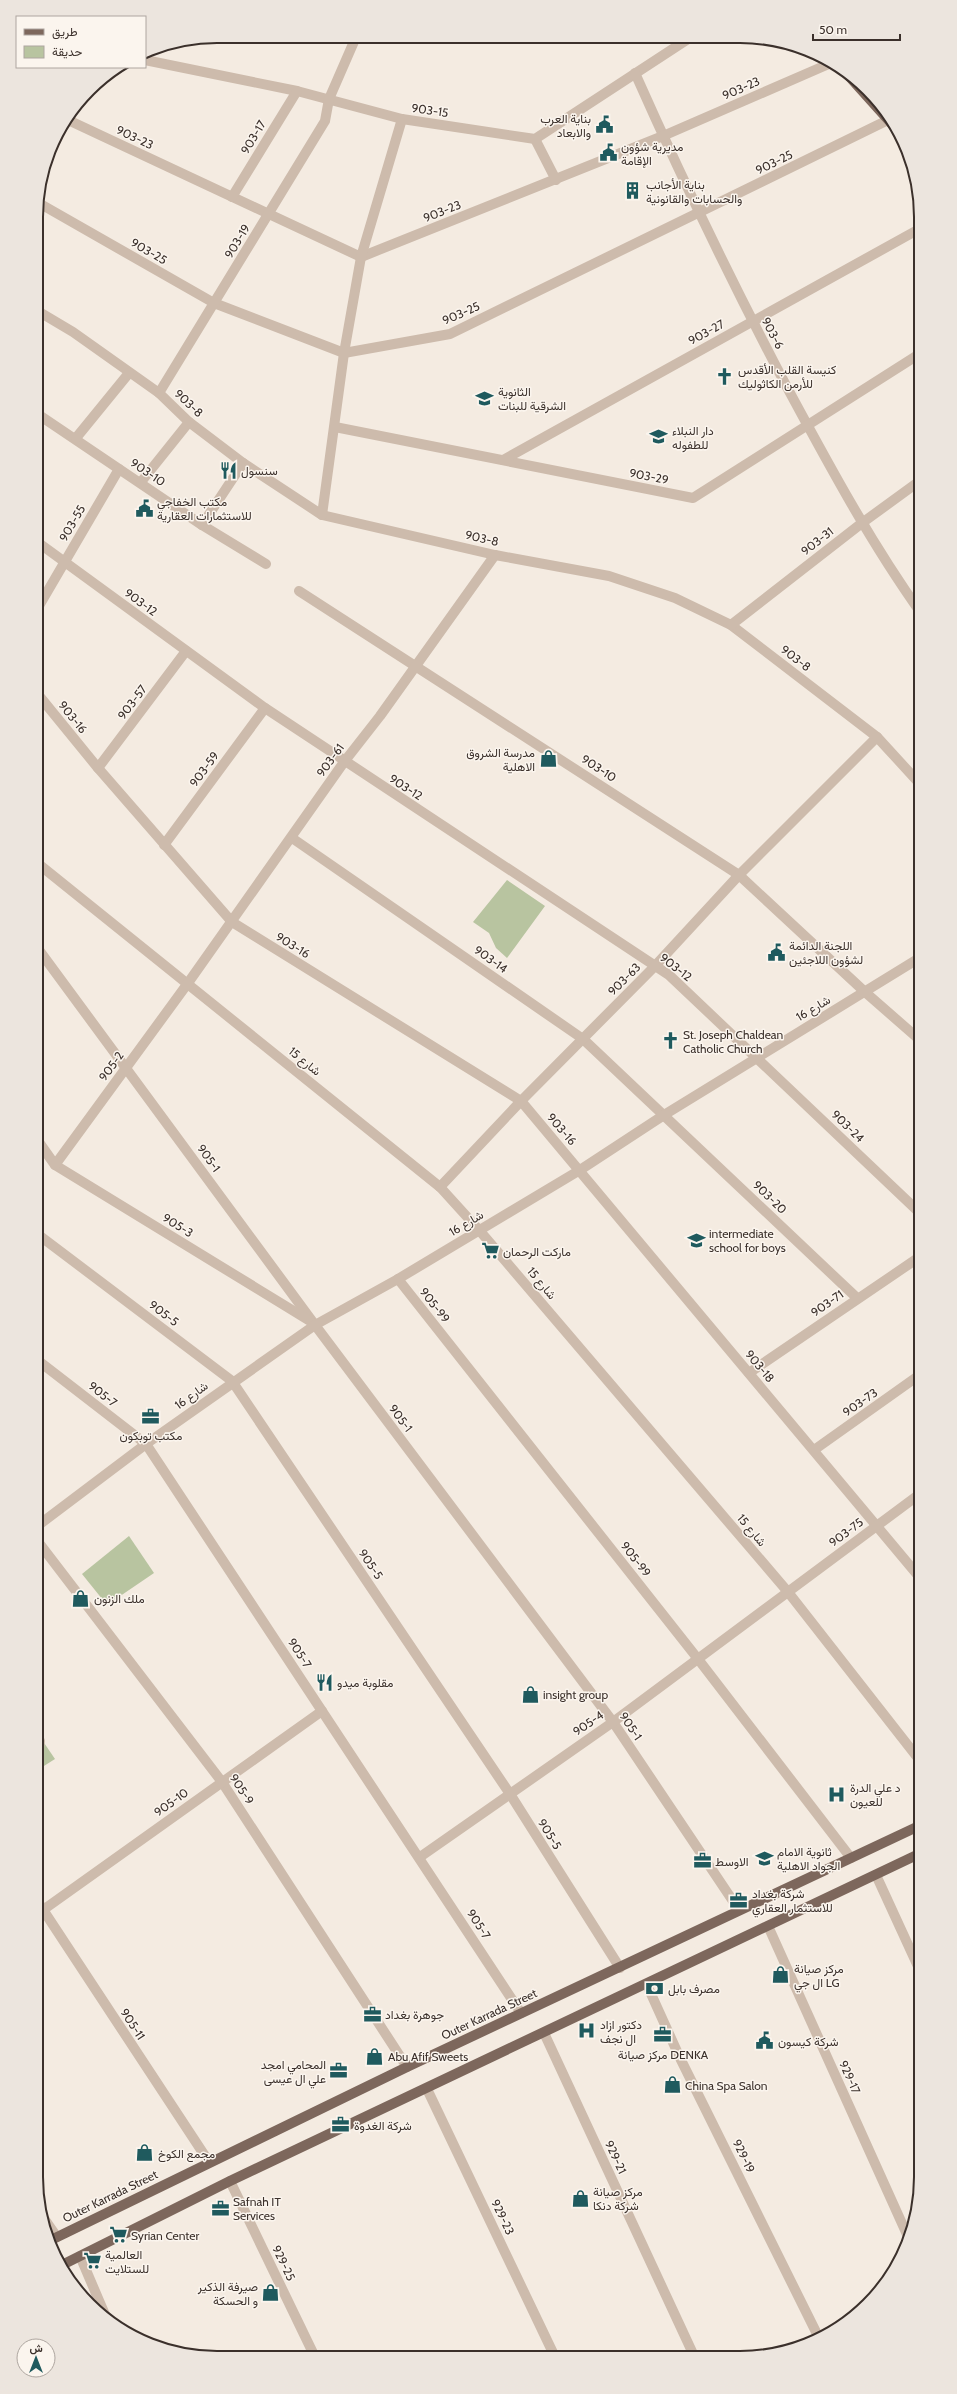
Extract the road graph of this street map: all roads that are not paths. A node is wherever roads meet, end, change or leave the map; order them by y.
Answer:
1 (353, 43) edge
2 (682, 43) edge
3 (146, 60) edge
4 (826, 65) edge
5 (635, 73) junction
6 (297, 91) junction
7 (329, 99) junction
8 (402, 119) junction
9 (71, 121) edge
10 (886, 121) edge
11 (663, 136) junction
12 (535, 139) junction
13 (556, 180) junction
14 (232, 197) junction
15 (43, 205) edge
16 (268, 214) junction
17 (699, 214) junction
18 (914, 232) edge
19 (361, 257) junction
20 (214, 303) junction
21 (43, 314) edge
22 (752, 321) junction
23 (344, 353) junction
24 (914, 358) edge
25 (129, 373) junction
26 (159, 393) junction
27 (43, 417) edge
28 (189, 422) junction
29 (808, 426) junction
30 (335, 427) junction
31 (76, 438) junction
32 (503, 460) junction
33 (243, 463) junction
34 (120, 469) junction
35 (141, 482) junction
36 (914, 485) edge
37 (322, 515) junction
38 (862, 523) junction
39 (202, 525) junction
40 (43, 546) edge
41 (495, 555) junction
42 (65, 561) junction
43 (266, 564) dead end
44 (299, 591) dead end
45 (43, 599) edge
46 (914, 602) edge
47 (731, 625) junction
48 (186, 651) junction
49 (417, 666) junction
50 (43, 701) edge
51 (265, 708) junction
52 (877, 737) junction
53 (344, 762) junction
54 (98, 768) junction
55 (914, 777) edge
56 (292, 838) junction
57 (164, 845) junction
58 (43, 868) edge
59 (740, 875) junction
60 (232, 922) junction
61 (43, 955) edge
62 (914, 961) edge
63 (655, 966) junction
64 (188, 983) junction
65 (865, 992) junction
66 (914, 1034) edge
67 (583, 1039) junction
68 (758, 1057) junction
69 (127, 1067) junction
70 (521, 1101) junction
71 (664, 1115) junction
72 (43, 1148) edge
73 (55, 1165) junction
74 (580, 1170) junction
75 (440, 1187) junction
76 (914, 1207) edge
77 (479, 1230) junction
78 (43, 1238) edge
79 (914, 1261) edge
80 (398, 1279) junction
81 (857, 1298) junction
82 (315, 1325) junction
83 (43, 1364) edge
84 (749, 1373) junction
85 (914, 1379) edge
86 (232, 1381) junction
87 (146, 1444) junction
88 (814, 1450) junction
89 (914, 1498) edge
90 (43, 1522) edge
91 (877, 1525) junction
92 (43, 1548) edge
93 (914, 1571) edge
94 (788, 1592) junction
95 (698, 1659) junction
96 (322, 1711) junction
97 (613, 1722) junction
98 (914, 1753) edge
99 (222, 1782) junction
100 (510, 1794) junction
101 (914, 1828) edge
102 (914, 1856) edge
103 (420, 1857) junction
104 (851, 1858) junction
105 (876, 1875) junction
106 (43, 1910) edge
107 (739, 1910) junction
108 (43, 1916) edge
109 (768, 1926) junction
110 (914, 1958) edge
111 (620, 1968) junction
112 (647, 1985) junction
113 (521, 2013) junction
114 (544, 2034) junction
115 (407, 2067) junction
116 (427, 2089) junction
117 (209, 2162) junction
118 (230, 2181) junction
119 (905, 2231) edge
120 (54, 2238) edge
121 (80, 2256) junction
122 (66, 2263) edge
123 (102, 2308) edge
124 (817, 2333) edge
125 (312, 2351) edge
126 (553, 2351) edge
127 (691, 2351) edge

1 - 7 street, 903-19
2 - 5 street
3 - 6 street, 903-15
4 - 11 street, 903-23
5 - 11 street, 903-6
5 - 12 street
6 - 7 street, 903-15
6 - 14 street, 903-17
7 - 8 street, 903-15
7 - 16 street, 903-19
8 - 12 street, 903-15
8 - 19 street
9 - 14 street, 903-23
10 - 17 street, 903-25
11 - 13 street, 903-23
11 - 17 street, 903-6
12 - 13 street
13 - 19 street, 903-23
14 - 16 street, 903-23
15 - 20 street, 903-25
16 - 19 street, 903-23
16 - 20 street, 903-19
17 - 22 street, 903-6
17 - 23 street, 903-25
18 - 22 street, 903-27
19 - 23 street
20 - 23 street, 903-25
20 - 26 street, 903-19
21 - 25 street, 903-8
22 - 29 street, 903-6
22 - 32 street, 903-27
23 - 30 street
24 - 29 street, 903-29
25 - 26 street, 903-8
25 - 31 street
26 - 28 street, 903-8
27 - 31 street, 903-10
28 - 33 street, 903-8
28 - 35 street
29 - 32 street, 903-29
29 - 38 street, 903-6
30 - 32 street, 903-29
30 - 37 street
31 - 34 street, 903-10
33 - 37 street, 903-8
33 - 39 street
34 - 35 street, 903-10
34 - 42 street, 903-55
35 - 39 street, 903-10
36 - 38 street, 903-31
37 - 41 street, 903-8
38 - 46 street, 903-6
38 - 47 street, 903-31
39 - 43 street, 903-10
40 - 42 street, 903-12
41 - 47 street, 903-8
41 - 49 street, 903-61
42 - 45 street, 903-55
42 - 48 street, 903-12
44 - 49 street, 903-10
47 - 52 street, 903-8
48 - 51 street, 903-12
48 - 54 street, 903-57
49 - 53 street, 903-61
49 - 59 street, 903-10
50 - 54 street, 903-16
51 - 53 street, 903-12
51 - 57 street, 903-59
52 - 55 street, 903-8
52 - 59 street, 903-63
53 - 56 street, 903-61
53 - 63 street, 903-12
54 - 57 street, 903-16
56 - 60 street, 903-61
56 - 67 street, 903-14
57 - 60 street, 903-16
58 - 64 street, شارع 15
59 - 63 street, 903-63
59 - 65 street, 903-10
60 - 64 street, 903-61
60 - 70 street, 903-16
61 - 69 street, 905-1
62 - 65 street, شارع 16
63 - 67 street, 903-63
63 - 68 street, 903-12
64 - 69 street, 905-2
64 - 75 street, شارع 15
65 - 66 street, 903-10
65 - 68 street, شارع 16
67 - 70 street, 903-63
67 - 71 street, 903-14
68 - 71 street, شارع 16
68 - 76 street, 903-24
69 - 73 street, 905-2
69 - 82 street, 905-1
70 - 74 street, 903-16
70 - 75 street, 903-63
71 - 74 street, شارع 16
71 - 81 street, 903-20
72 - 73 street, 905-3
73 - 82 street, 905-3
74 - 77 street, شارع 16
74 - 84 street, 903-18
75 - 77 street, شارع 15
77 - 80 street, شارع 16
77 - 94 street, شارع 15
78 - 86 street, 905-5
79 - 81 street, 903-71
80 - 82 street, شارع 16
80 - 95 street, 905-99
81 - 84 street, 903-71
82 - 86 street, شارع 16
82 - 97 street, 905-1
83 - 87 street, 905-7
84 - 88 street, 903-18
85 - 88 street, 903-73
86 - 87 street, شارع 16
86 - 100 street, 905-5
87 - 90 street, شارع 16
87 - 96 street, 905-7
88 - 91 street, 903-18
89 - 91 street, 903-75
91 - 93 street, 903-18
91 - 94 street, 903-75
92 - 99 street, 905-9
94 - 95 street, 905-4
94 - 98 street, شارع 15
95 - 97 street, 905-4
95 - 104 street, 905-99
96 - 99 street, 905-10
96 - 103 street, 905-7
97 - 100 street, 905-4
97 - 107 street, 905-1
99 - 106 street, 905-10
99 - 115 street, 905-9
100 - 103 street, 905-4
100 - 111 street, 905-5
101 - 104 main road, Outer Karrada Street
102 - 105 main road
103 - 113 street, 905-7
104 - 107 main road, Outer Karrada Street
105 - 109 main road
105 - 110 street
107 - 111 main road, Outer Karrada Street
108 - 117 street, 905-11
109 - 112 main road
109 - 119 street, 929-17
111 - 113 main road, Outer Karrada Street
112 - 114 main road
112 - 124 street, 929-19
113 - 115 main road, Outer Karrada Street
114 - 116 main road
114 - 127 street, 929-21
115 - 117 main road, Outer Karrada Street
116 - 118 main road
116 - 126 street, 929-23
117 - 120 main road, Outer Karrada Street
118 - 121 main road
118 - 125 street, 929-25
121 - 122 main road
121 - 123 street

